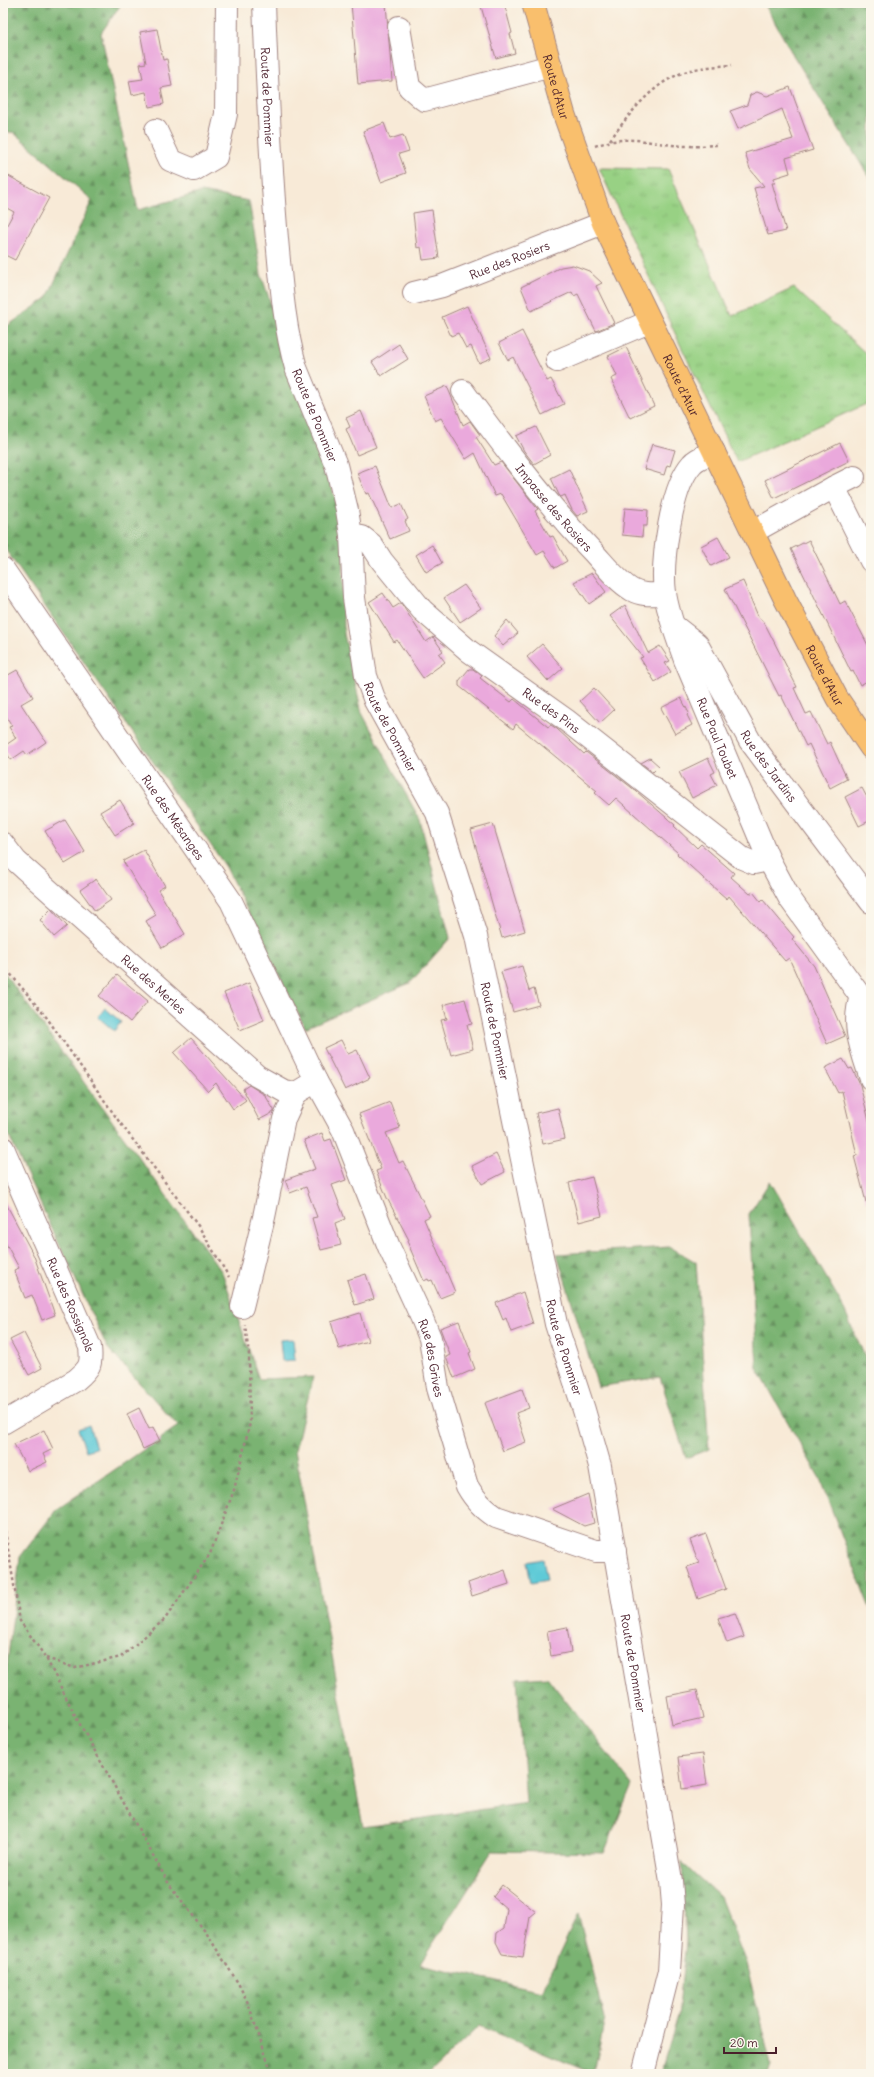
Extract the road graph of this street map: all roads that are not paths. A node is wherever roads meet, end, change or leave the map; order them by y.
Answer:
1 (227, 3) edge
2 (264, 3) edge
3 (533, 3) edge
4 (399, 27) dead end
5 (551, 66) junction
6 (156, 130) dead end
7 (603, 223) junction
8 (414, 293) dead end
9 (649, 322) junction
10 (557, 360) dead end
11 (463, 391) dead end
12 (714, 452) junction
13 (854, 478) dead end
14 (834, 487) junction
15 (753, 532) junction
16 (351, 535) junction
17 (871, 561) edge
18 (3, 569) edge
19 (665, 594) junction
20 (674, 626) junction
21 (871, 748) edge
22 (3, 844) edge
23 (769, 860) junction
24 (871, 902) edge
25 (866, 1003) edge
26 (871, 1079) edge
27 (316, 1081) junction
28 (296, 1093) junction
29 (3, 1148) edge
30 (242, 1307) road end
31 (3, 1423) edge
32 (615, 1551) junction
33 (643, 2074) edge

1 - 6 street
2 - 16 street, Route de Pommier
3 - 5 main road, Route d'Atur
4 - 5 street
5 - 7 main road, Route d'Atur
7 - 8 street, Rue des Rosiers
7 - 9 main road, Route d'Atur
9 - 10 street
9 - 12 main road, Route d'Atur
11 - 19 street, Impasse des Rosiers
12 - 15 main road, Route d'Atur
12 - 19 street, Rue Paul Toubet
13 - 14 street
14 - 15 street
14 - 17 street
15 - 21 main road, Route d'Atur
16 - 23 street, Rue des Pins
16 - 32 street, Route de Pommier
18 - 27 street, Rue des Mésanges
19 - 20 street, Rue Paul Toubet
20 - 23 street, Rue Paul Toubet
20 - 24 street, Rue des Jardins
22 - 28 street, Rue des Merles
23 - 25 street, Rue Paul Toubet
25 - 26 street
27 - 28 street
27 - 32 street, Rue des Grives
28 - 30 street
29 - 31 street, Rue des Rossignols
32 - 33 street, Route de Pommier

